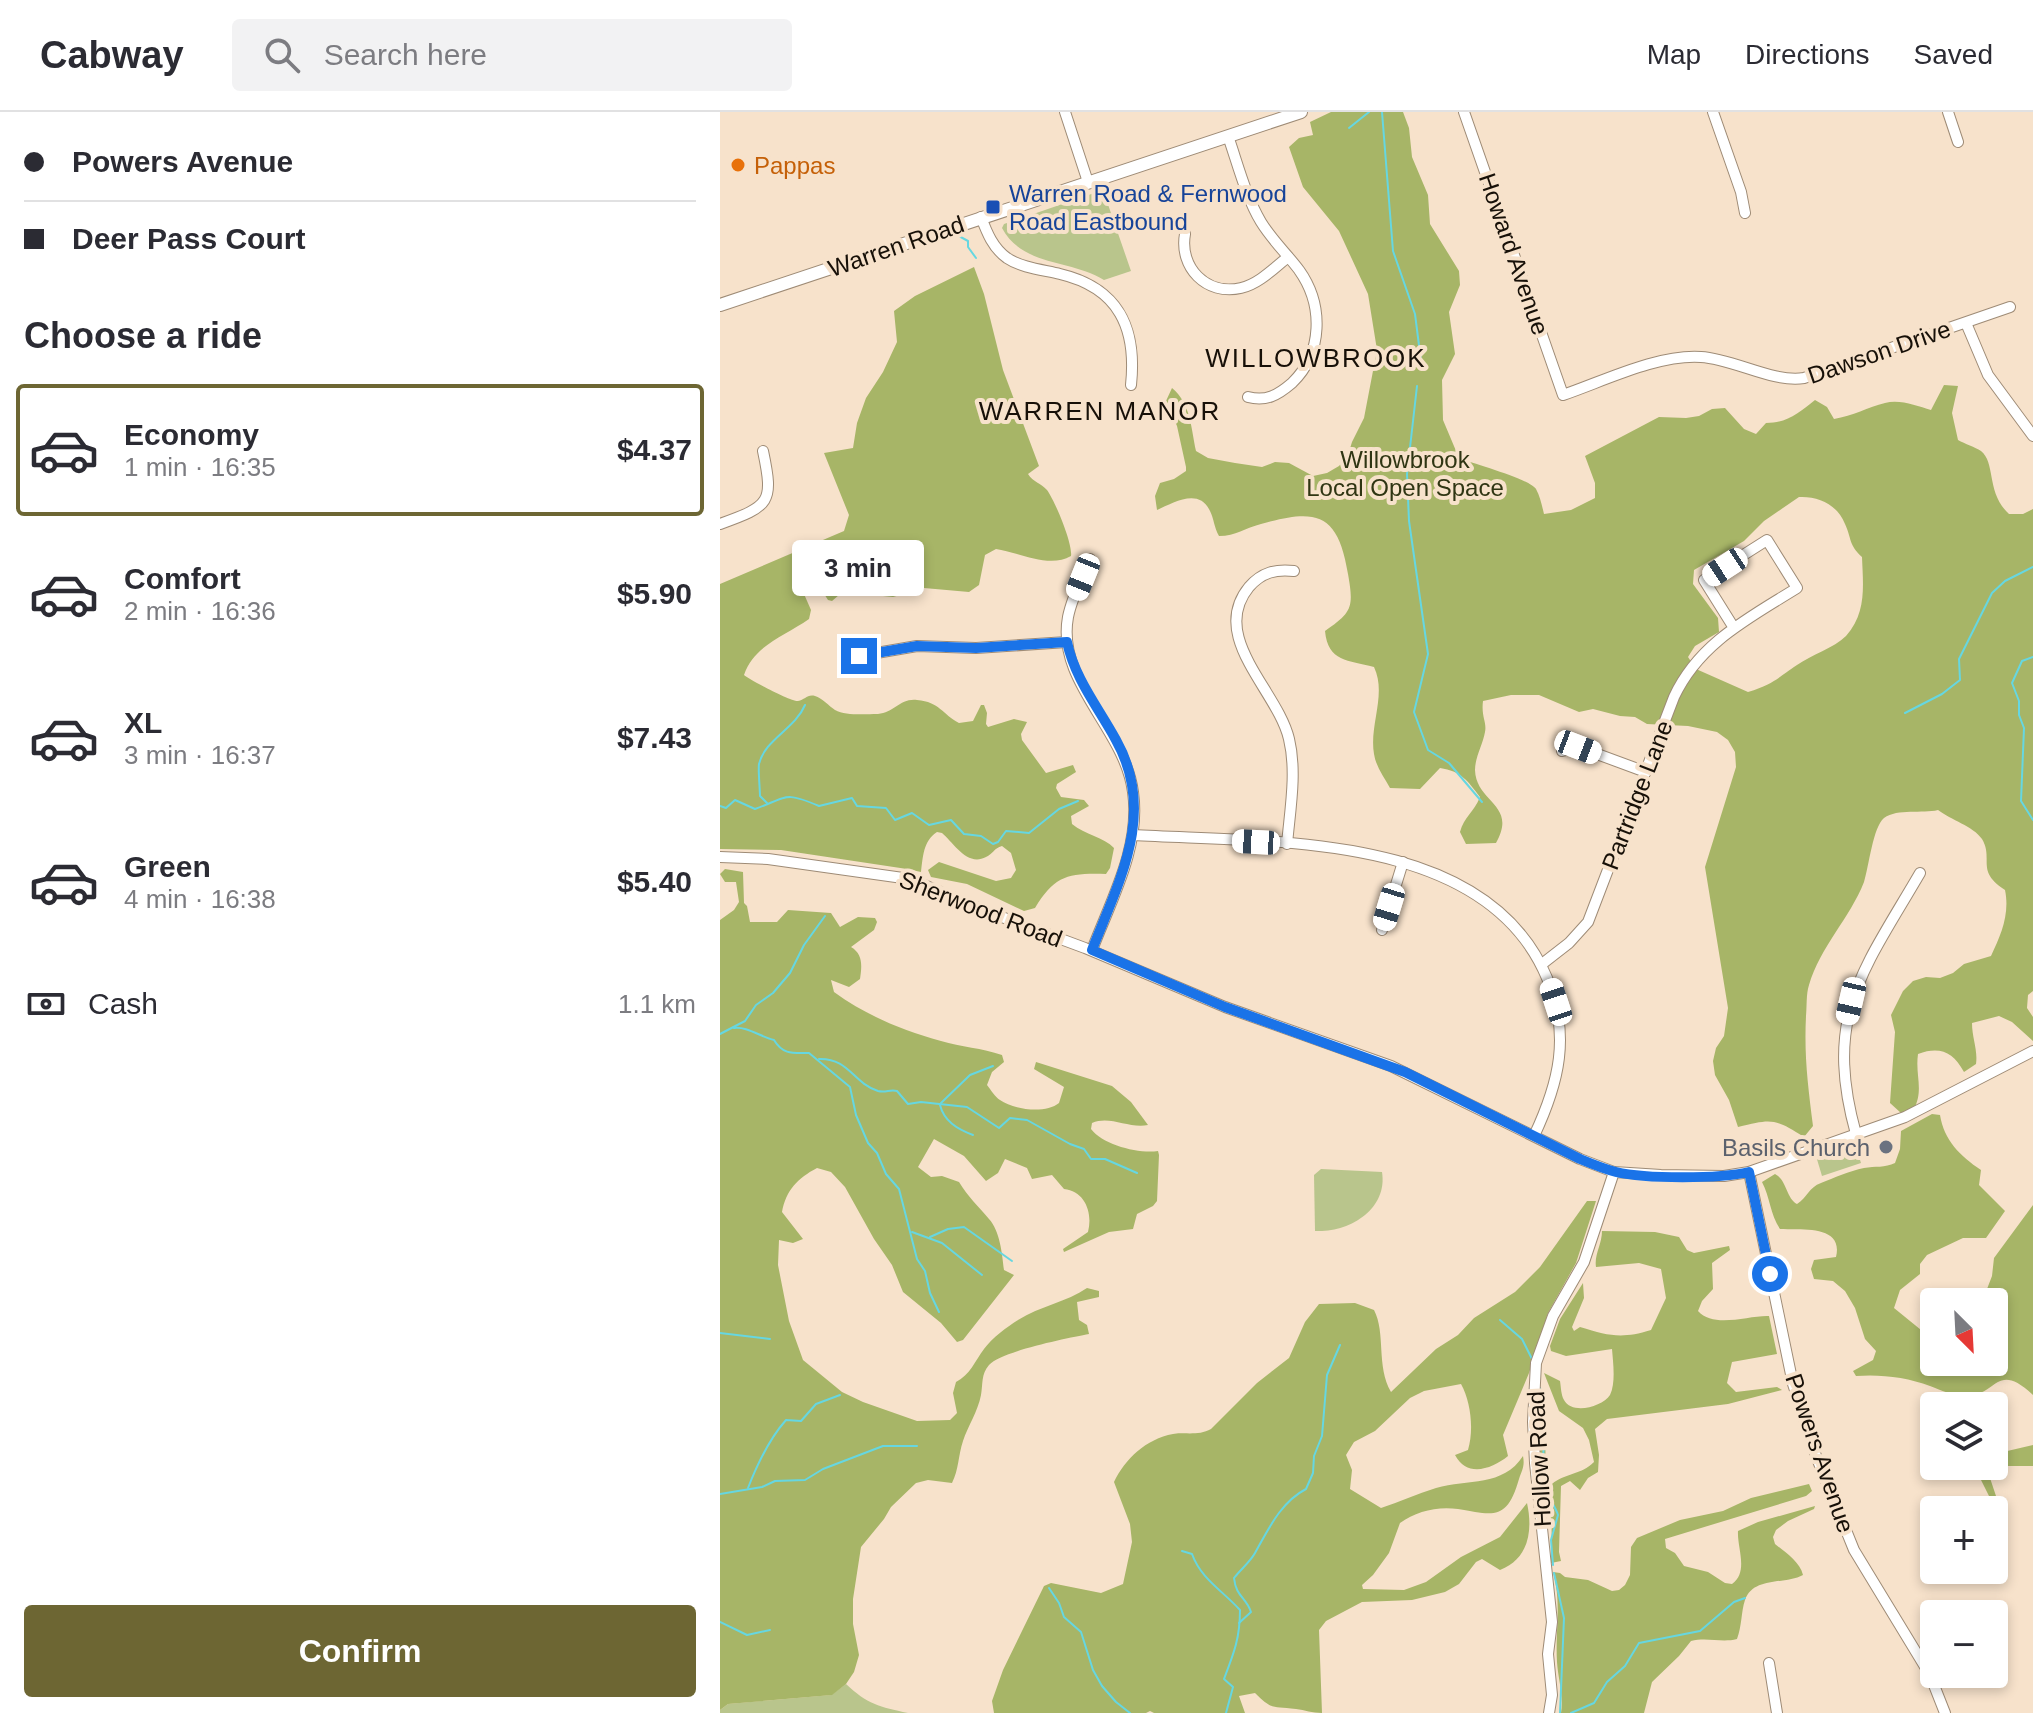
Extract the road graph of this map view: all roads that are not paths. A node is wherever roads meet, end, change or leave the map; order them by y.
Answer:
1 (1065, 112) edge
2 (1301, 112) edge
3 (1464, 112) edge
4 (1713, 112) edge
5 (1948, 112) edge
6 (1228, 136) junction
7 (1958, 142) dead end
8 (1088, 182) junction
9 (1745, 213) dead end
10 (981, 217) junction
11 (1185, 234) dead end
12 (1288, 257) junction
13 (720, 305) edge
14 (2010, 307) dead end
15 (1966, 323) junction
16 (1131, 385) dead end
17 (1563, 395) joint
18 (1248, 397) dead end
19 (2033, 436) edge
20 (763, 451) dead end
21 (720, 524) edge
22 (1090, 559) dead end
23 (1294, 571) dead end
24 (1734, 628) junction
25 (1067, 642) junction
26 (859, 656) dead end
27 (1562, 751) dead end
28 (1646, 772) junction
29 (1133, 835) junction
30 (1287, 844) junction
31 (720, 857) edge
32 (1403, 862) junction
33 (1920, 873) dead end
34 (1382, 930) dead end
35 (1092, 950) junction
36 (1542, 964) junction
37 (2031, 1056) edge
38 (1856, 1134) junction
39 (1534, 1136) junction
40 (1614, 1172) junction
41 (1749, 1172) junction
42 (1769, 1663) dead end
43 (1549, 1713) edge
44 (1777, 1713) edge
45 (1945, 1713) edge

1 - 8 street
2 - 6 street, Warren Road
3 - 17 street, Howard Avenue
4 - 9 street
5 - 7 street
6 - 8 street, Warren Road
6 - 12 street
8 - 10 street, Warren Road
10 - 13 street, Warren Road
10 - 16 street
11 - 12 street
12 - 18 street
14 - 15 street, Dawson Drive
15 - 17 street, Dawson Drive
15 - 19 street
20 - 21 street
22 - 25 street
23 - 30 street
24 - 24 street, Partridge Lane
24 - 28 street, Partridge Lane
25 - 26 street
25 - 29 street
27 - 28 street
28 - 36 street, Partridge Lane
29 - 30 street
29 - 35 street
30 - 32 street
31 - 35 street, Sherwood Road
32 - 34 street
32 - 36 street
33 - 38 street
35 - 39 street, Sherwood Road
36 - 39 street
37 - 38 street, Sherwood Road
38 - 41 street, Sherwood Road
39 - 40 street, Sherwood Road
40 - 41 street, Sherwood Road
40 - 43 street, Hollow Road
41 - 45 street, Powers Avenue
42 - 44 street

